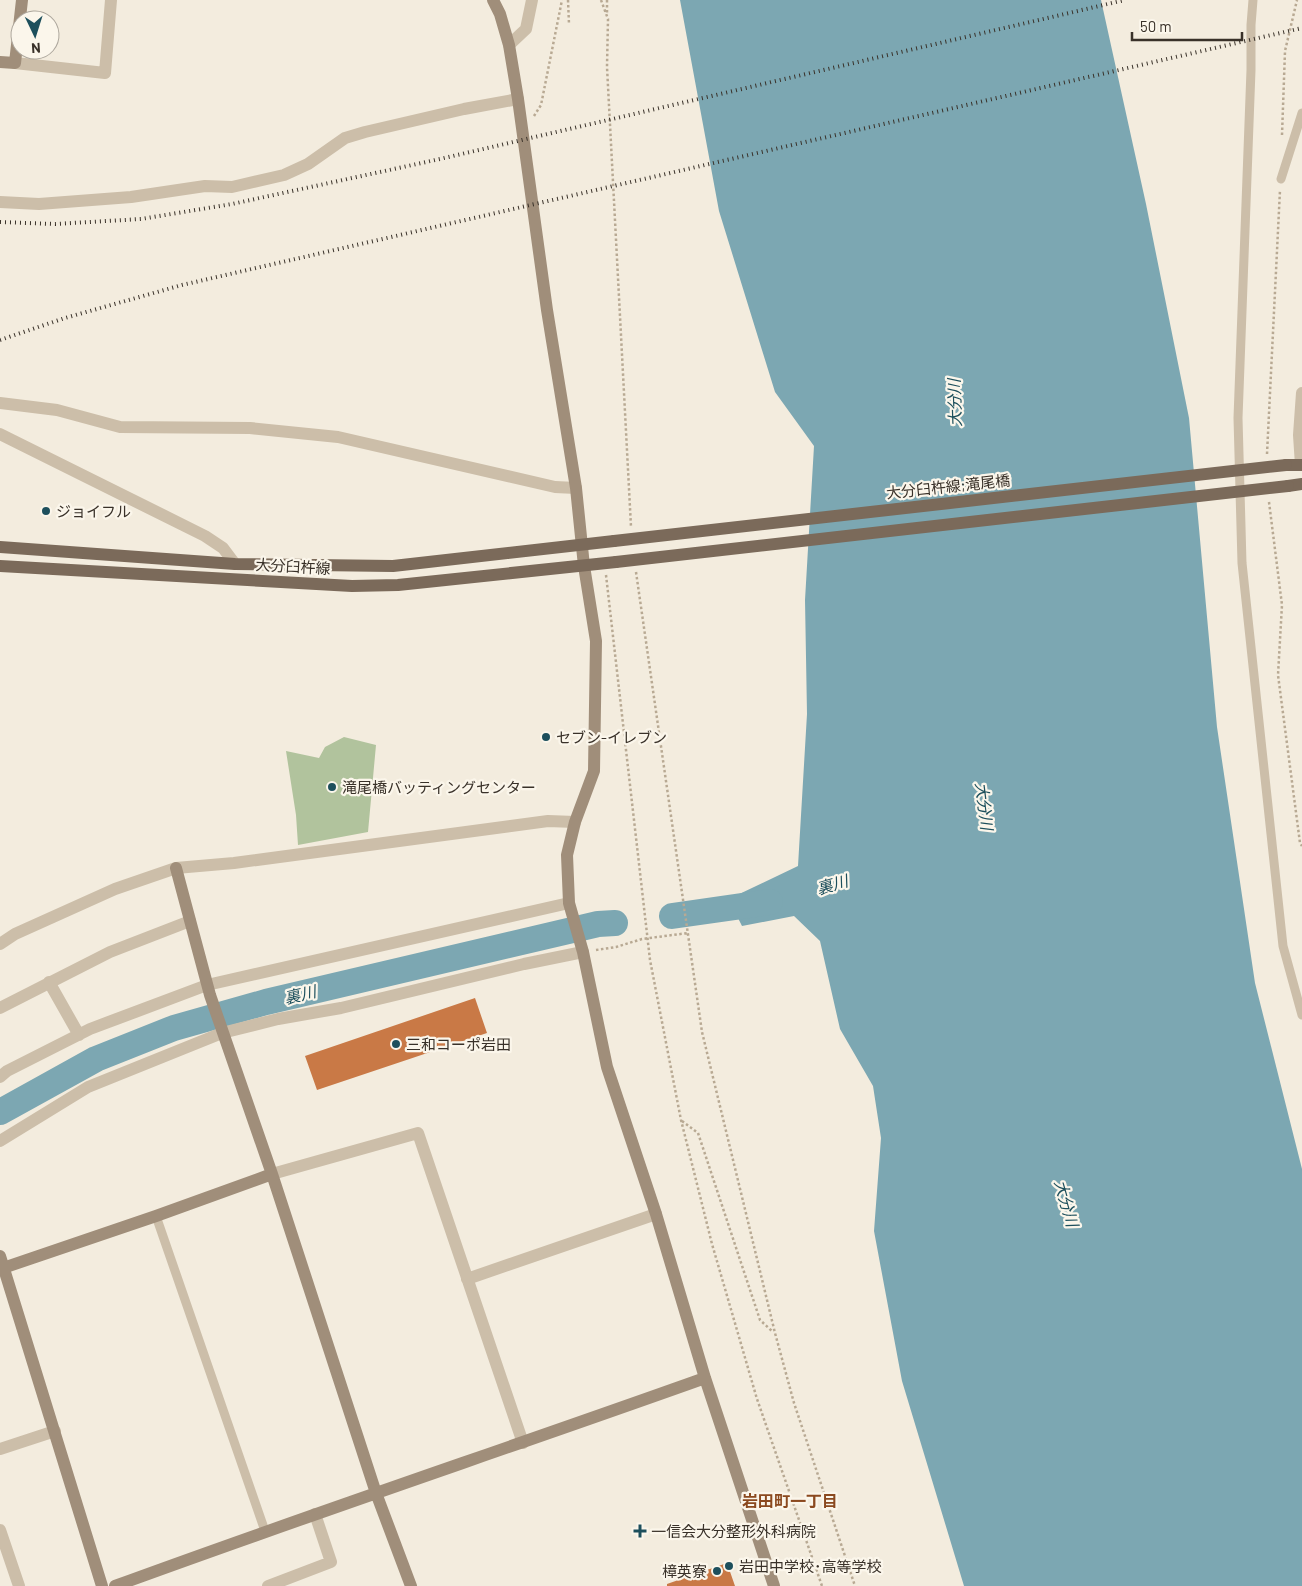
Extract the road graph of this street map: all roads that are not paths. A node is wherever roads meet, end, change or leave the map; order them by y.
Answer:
1 (22, 0) edge
2 (111, 0) edge
3 (493, 0) edge
4 (532, 0) edge
5 (1254, 0) edge
6 (509, 45) junction
7 (0, 62) edge
8 (15, 64) junction
9 (518, 99) junction
10 (1302, 113) edge
11 (1281, 179) road end
12 (0, 202) edge
13 (1302, 393) edge
14 (0, 403) edge
15 (0, 434) edge
16 (1301, 465) edge
17 (1302, 484) edge
18 (576, 488) junction
19 (583, 544) junction
20 (0, 547) edge
21 (235, 564) junction
22 (0, 566) edge
23 (584, 566) junction
24 (575, 822) junction
25 (176, 868) junction
26 (569, 903) junction
27 (190, 921) junction
28 (0, 944) edge
29 (582, 949) junction
30 (48, 982) junction
31 (209, 990) junction
32 (1302, 1004) edge
33 (0, 1008) edge
34 (1302, 1014) edge
35 (221, 1029) junction
36 (80, 1035) junction
37 (0, 1077) edge
38 (0, 1142) edge
39 (272, 1174) junction
40 (656, 1214) junction
41 (156, 1216) junction
42 (2, 1264) edge
43 (467, 1279) junction
44 (706, 1378) junction
45 (55, 1431) junction
46 (522, 1443) junction
47 (0, 1449) edge
48 (376, 1493) junction
49 (316, 1514) junction
50 (0, 1531) edge
51 (265, 1531) junction
52 (19, 1586) edge
53 (102, 1586) edge
54 (115, 1586) edge
55 (268, 1586) edge
56 (411, 1586) edge
57 (774, 1586) edge

1 - 8 street
2 - 8 street
3 - 6 street
4 - 6 street
5 - 34 lane
6 - 9 street
7 - 8 street
9 - 12 street
9 - 18 street
10 - 11 lane
13 - 16 street
14 - 18 street
15 - 21 street
16 - 19 main road, 大分臼杵線;滝尾橋, bridge
17 - 23 main road, 大分臼杵線, bridge
18 - 19 street
19 - 21 main road, 大分臼杵線
19 - 23 street
20 - 21 main road, 大分臼杵線
22 - 23 main road, 大分臼杵線
23 - 24 street
24 - 25 street
24 - 26 street
25 - 27 street
25 - 28 street
26 - 29 street
26 - 31 street
27 - 30 street
27 - 31 street
29 - 35 street
29 - 40 street
30 - 33 street
30 - 36 street
31 - 35 street
31 - 36 street
32 - 34 lane
35 - 38 street
35 - 39 street
36 - 37 street
39 - 41 street
39 - 43 street
39 - 48 street
40 - 43 street
40 - 44 street
41 - 42 street
41 - 51 lane
42 - 45 street
43 - 46 street
44 - 46 street
44 - 57 street
45 - 47 street
45 - 53 street
46 - 48 street
48 - 49 street
48 - 56 street
49 - 51 street
49 - 55 street
50 - 52 street
51 - 54 street

